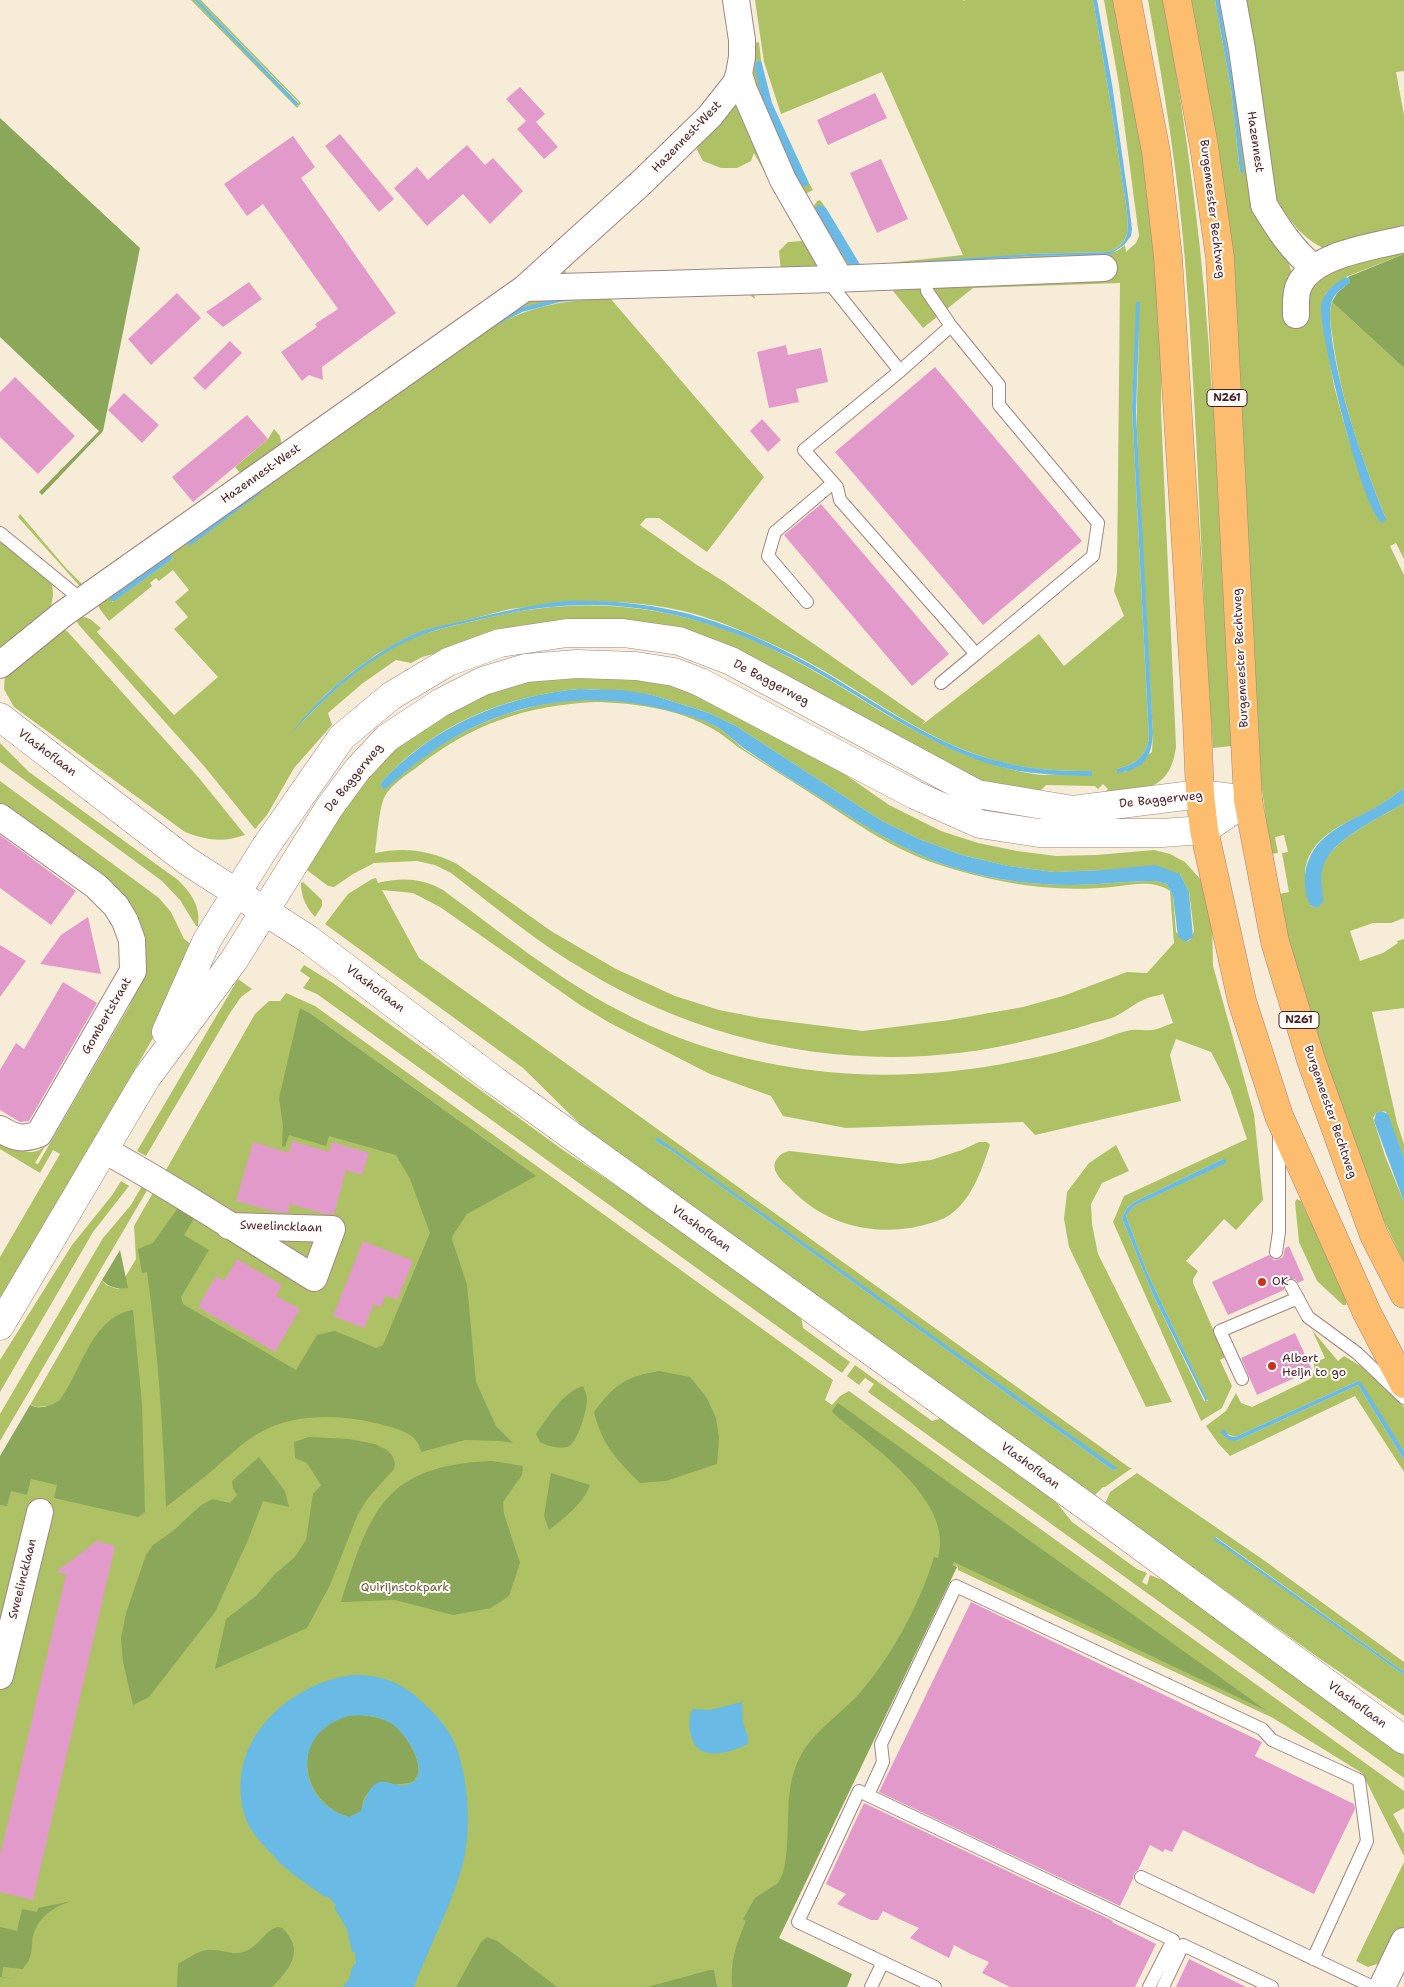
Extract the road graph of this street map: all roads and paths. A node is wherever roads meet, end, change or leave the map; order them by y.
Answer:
1 (736, 0) edge
2 (1127, 0) edge
3 (1177, 0) edge
4 (1233, 0) edge
5 (740, 74) junction
6 (1404, 239) edge
7 (1104, 268) dead end
8 (1313, 268) junction
9 (926, 275) junction
10 (836, 279) junction
11 (525, 288) junction
12 (1296, 316) dead end
13 (951, 326) junction
14 (900, 371) junction
15 (833, 483) junction
16 (0, 533) edge
17 (83, 601) junction
18 (807, 602) dead end
19 (976, 654) junction
20 (0, 664) edge
21 (941, 683) dead end
22 (0, 717) edge
23 (1200, 794) junction
24 (1248, 800) junction
25 (0, 817) edge
26 (1204, 830) junction
27 (237, 893) junction
28 (265, 911) junction
29 (147, 1077) junction
30 (1279, 1116) junction
31 (0, 1129) edge
32 (104, 1150) junction
33 (229, 1226) dead end
34 (1276, 1252) dead end
35 (1292, 1286) dead end
36 (1404, 1294) edge
37 (1298, 1298) junction
38 (0, 1326) edge
39 (1242, 1379) dead end
40 (1404, 1384) edge
41 (1404, 1398) edge
42 (40, 1512) dead end
43 (0, 1676) edge
44 (1404, 1740) edge
45 (868, 1795) junction
46 (1141, 1877) dead end
47 (1404, 1941) edge
48 (1313, 1959) junction
49 (883, 1962) junction
50 (871, 1987) edge
51 (935, 1987) edge
52 (1150, 1987) edge
53 (1164, 1987) edge
54 (1272, 1987) edge
55 (1374, 1987) edge
56 (1382, 1987) edge

1 - 5 street
2 - 23 main road
3 - 24 main road, Burgemeester Bechtweg / N261
4 - 8 street, Hazennest
5 - 10 street
5 - 11 street, Hazennest-West
6 - 8 street
7 - 9 street
8 - 12 street
9 - 10 street
9 - 13 lane
10 - 11 street
10 - 14 lane
11 - 17 street, Hazennest-West
13 - 14 lane
13 - 19 lane
14 - 15 lane
15 - 18 lane
15 - 19 lane
16 - 17 lane
17 - 20 street, Hazennest-West
19 - 21 lane
22 - 27 street, Vlashoflaan
23 - 24 street, De Baggerweg
23 - 26 main road
23 - 27 street, De Baggerweg
24 - 26 street
24 - 36 main road, Burgemeester Bechtweg / N261
25 - 31 street, Gombertstraat
26 - 28 street, De Baggerweg
26 - 30 main road
27 - 28 street, Vlashoflaan
27 - 29 street
28 - 29 street
28 - 44 street, Vlashoflaan
29 - 32 street
30 - 34 lane
30 - 40 main road
32 - 33 street, Sweelincklaan
32 - 38 street
35 - 37 lane
37 - 39 lane
37 - 41 lane
42 - 43 street, Sweelincklaan
45 - 48 lane
45 - 49 lane
45 - 52 lane
46 - 48 lane
47 - 56 street
48 - 55 lane
49 - 50 lane
49 - 51 lane
53 - 54 lane

